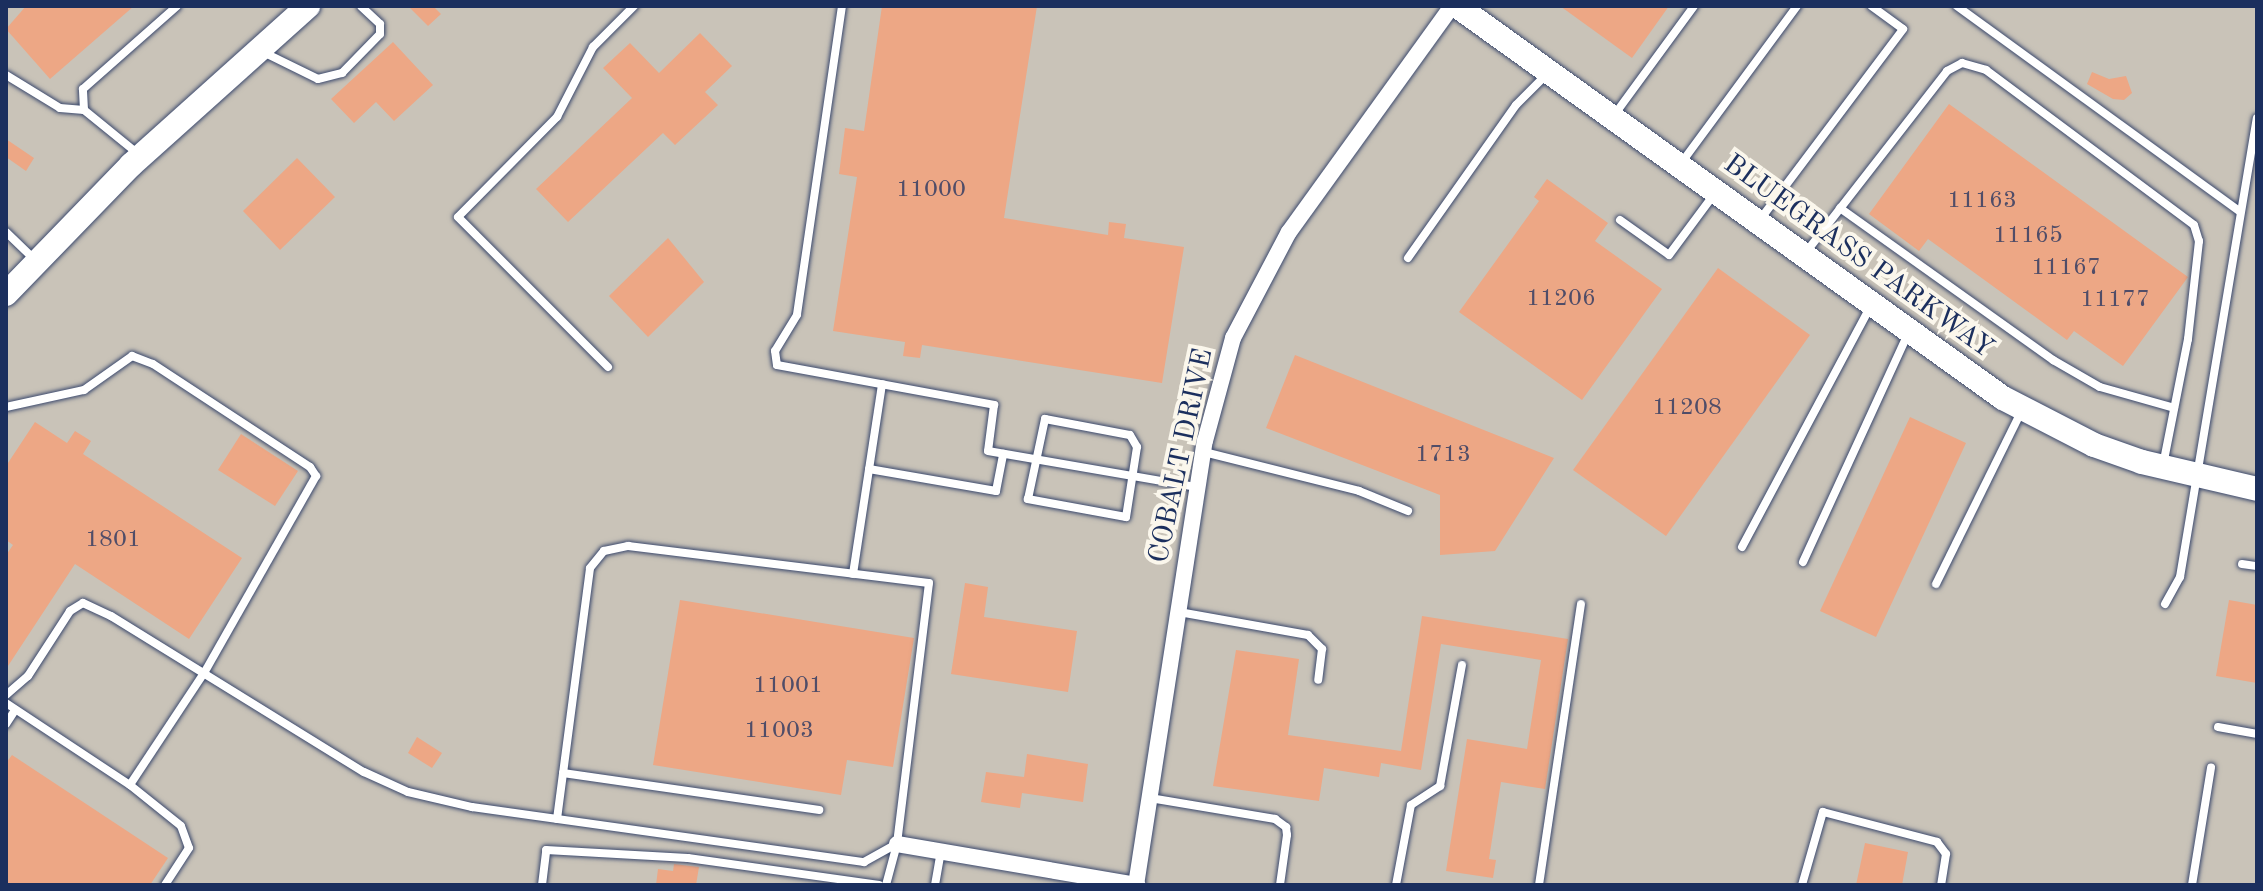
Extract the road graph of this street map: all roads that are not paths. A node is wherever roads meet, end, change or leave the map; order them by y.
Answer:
1 (177, 6) edge
2 (308, 6) edge
3 (361, 6) edge
4 (634, 6) edge
5 (842, 6) edge
6 (1455, 6) edge
7 (1694, 6) edge
8 (1797, 6) edge
9 (1871, 6) edge
10 (1957, 6) edge
11 (259, 50) junction
12 (1549, 72) junction
13 (6, 75) edge
14 (84, 110) junction
15 (1612, 117) junction
16 (2257, 118) edge
17 (141, 156) junction
18 (1679, 166) junction
19 (1715, 192) junction
20 (1840, 208) junction
21 (2239, 211) junction
22 (1620, 220) dead end
23 (1758, 222) junction
24 (6, 232) edge
25 (1804, 255) junction
26 (1408, 258) dead end
27 (36, 261) junction
28 (6, 294) edge
29 (1872, 304) junction
30 (1910, 332) junction
31 (608, 367) dead end
32 (882, 384) junction
33 (6, 407) edge
34 (2174, 408) junction
35 (2022, 409) junction
36 (1203, 452) junction
37 (1003, 454) junction
38 (1034, 459) junction
39 (2162, 468) junction
40 (869, 469) junction
41 (1133, 476) junction
42 (2195, 476) junction
43 (1197, 487) junction
44 (2257, 489) edge
45 (1408, 511) dead end
46 (1742, 547) dead end
47 (1803, 562) dead end
48 (2242, 564) dead end
49 (2257, 566) edge
50 (853, 574) junction
51 (1936, 584) dead end
52 (1581, 604) dead end
53 (2165, 604) dead end
54 (1178, 612) junction
55 (1462, 665) dead end
56 (204, 673) junction
57 (1318, 680) dead end
58 (6, 695) edge
59 (6, 703) edge
60 (15, 710) junction
61 (6, 724) edge
62 (2218, 727) dead end
63 (2257, 734) edge
64 (2211, 768) dead end
65 (563, 773) junction
66 (130, 785) junction
67 (1150, 798) junction
68 (819, 810) dead end
69 (557, 819) junction
70 (897, 844) junction
71 (941, 852) junction
72 (1065, 879) edge
73 (165, 885) edge
74 (542, 885) edge
75 (879, 885) edge
76 (886, 885) edge
77 (935, 885) edge
78 (1137, 885) edge
79 (1280, 885) edge
80 (1396, 885) edge
81 (1539, 885) edge
82 (1802, 885) edge
83 (1941, 885) edge
84 (2192, 885) edge

1 - 14 lane
2 - 11 street
3 - 11 lane
4 - 31 lane
5 - 32 lane
6 - 12 street, BLUEGRASS PARKWAY
6 - 36 street, COBALT DRIVE
7 - 15 lane
8 - 18 lane
9 - 23 lane
10 - 21 lane
11 - 17 street
12 - 15 street, BLUEGRASS PARKWAY
12 - 26 lane
13 - 14 lane
14 - 17 lane
15 - 18 street, BLUEGRASS PARKWAY
16 - 21 lane
17 - 27 street
18 - 19 street, BLUEGRASS PARKWAY
19 - 22 lane
19 - 23 street, BLUEGRASS PARKWAY
20 - 25 lane
20 - 34 lane
20 - 34 lane
21 - 42 lane
23 - 25 street, BLUEGRASS PARKWAY
24 - 27 lane
25 - 29 street, BLUEGRASS PARKWAY
27 - 28 street
29 - 30 street, BLUEGRASS PARKWAY
29 - 46 lane
30 - 35 street, BLUEGRASS PARKWAY
30 - 47 lane
32 - 37 lane
32 - 40 lane
33 - 56 lane
34 - 39 lane
35 - 39 street, BLUEGRASS PARKWAY
35 - 51 lane
36 - 43 street, COBALT DRIVE
36 - 45 lane
37 - 38 lane
37 - 40 lane
38 - 41 lane
38 - 41 lane
38 - 41 lane
39 - 42 street, BLUEGRASS PARKWAY
40 - 50 lane
41 - 43 lane
42 - 44 street, BLUEGRASS PARKWAY
42 - 53 lane
43 - 54 street, COBALT DRIVE
48 - 49 lane
50 - 65 lane
50 - 70 lane
52 - 81 lane
54 - 57 lane
54 - 67 street, COBALT DRIVE
55 - 80 lane
56 - 58 lane
56 - 66 lane
56 - 69 lane
59 - 60 lane
60 - 61 lane
60 - 66 lane
62 - 63 lane
64 - 84 lane
65 - 68 lane
65 - 69 lane
66 - 73 lane
67 - 78 street, COBALT DRIVE
67 - 79 lane
69 - 70 lane
70 - 71 street
70 - 76 lane
71 - 72 street
71 - 77 lane
72 - 78 street
74 - 75 lane
82 - 83 lane

